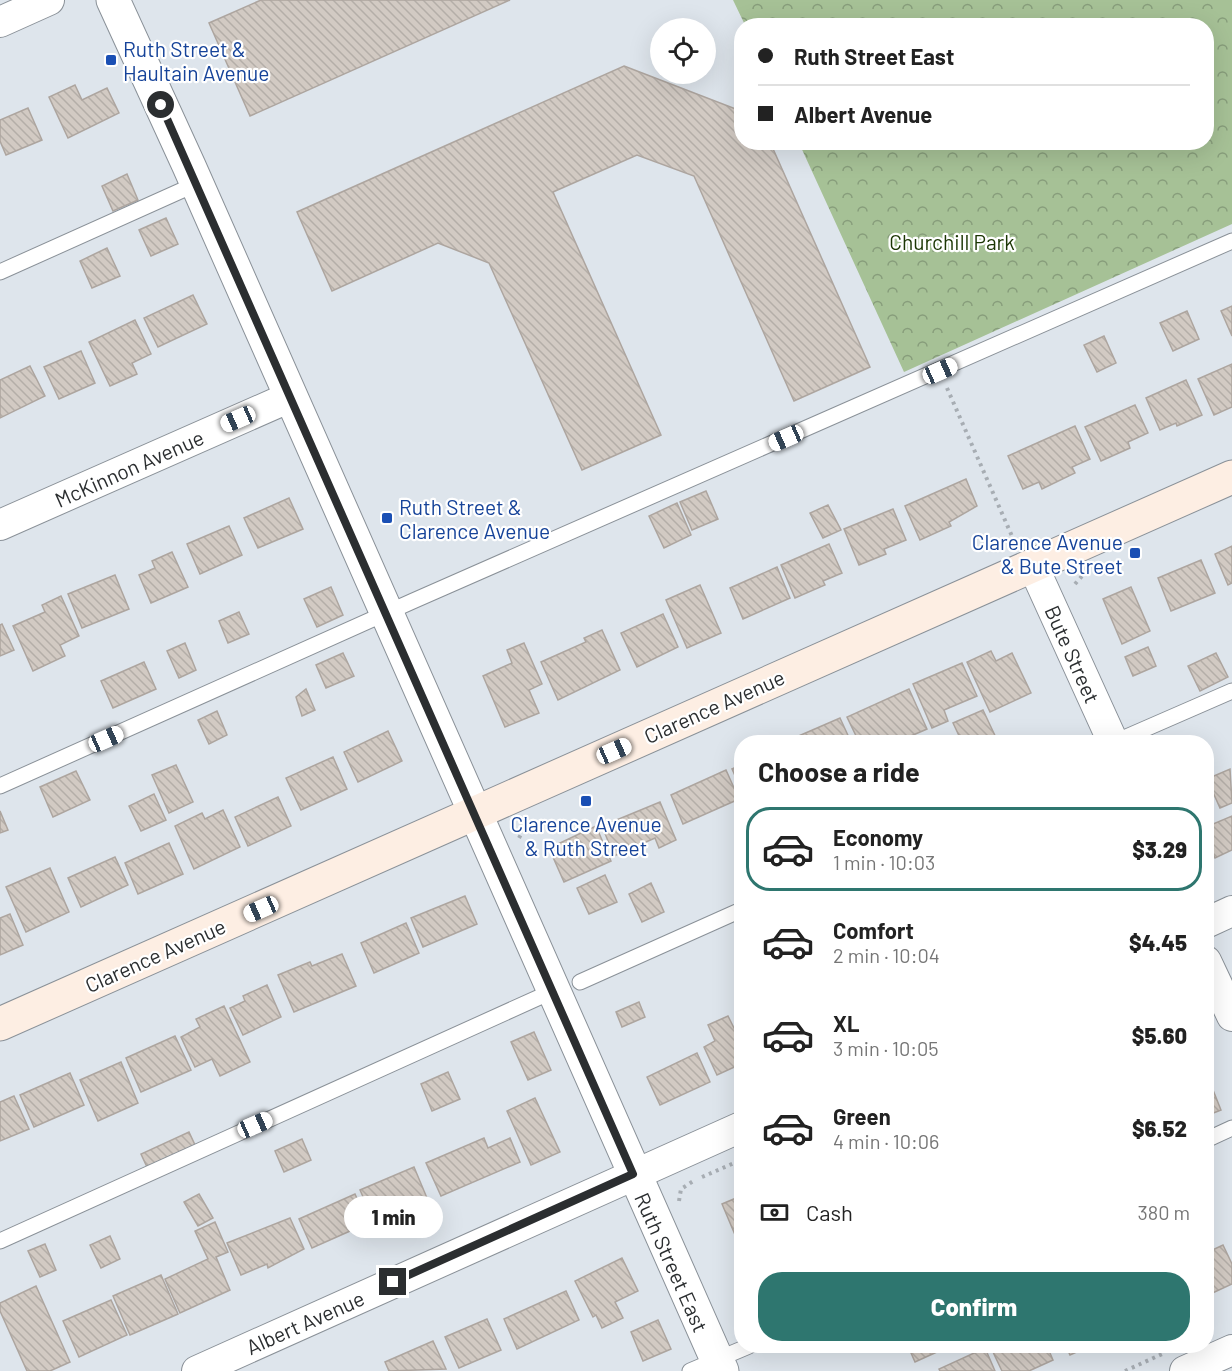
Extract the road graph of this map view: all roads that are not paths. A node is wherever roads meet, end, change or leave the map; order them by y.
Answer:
1 (49, 0) edge
2 (113, 0) edge
3 (0, 22) edge
4 (196, 184) junction
5 (1232, 241) edge
6 (0, 272) edge
7 (290, 397) junction
8 (1232, 477) edge
9 (0, 525) edge
10 (1029, 553) junction
11 (385, 613) junction
12 (1232, 691) edge
13 (1111, 735) edge
14 (1130, 735) edge
15 (0, 786) edge
16 (474, 814) junction
17 (1232, 911) edge
18 (734, 913) edge
19 (1214, 919) edge
20 (1214, 978) edge
21 (566, 987) junction
22 (1232, 1016) edge
23 (0, 1024) edge
24 (1232, 1128) edge
25 (734, 1130) edge
26 (1214, 1136) edge
27 (633, 1174) junction
28 (0, 1241) edge
29 (1232, 1350) edge
30 (736, 1353) edge
31 (1179, 1360) edge
32 (710, 1367) edge
33 (198, 1371) edge

1 - 3 street
2 - 4 street, Ruth Street East
4 - 6 lane
4 - 7 street, Ruth Street East
5 - 11 lane
7 - 9 street, McKinnon Avenue
7 - 11 street, Ruth Street East
8 - 10 main road, Clarence Avenue
10 - 13 street, Bute Street
10 - 16 main road, Clarence Avenue
11 - 15 lane
11 - 16 street, Ruth Street East
12 - 14 lane
16 - 21 street, Ruth Street East
16 - 23 main road, Clarence Avenue
17 - 19 street
18 - 21 lane
20 - 22 street
21 - 27 street, Ruth Street East
21 - 28 lane
24 - 26 lane
25 - 27 street, Albert Avenue
27 - 32 street, Ruth Street East
27 - 33 street, Albert Avenue
29 - 31 street
30 - 32 lane

